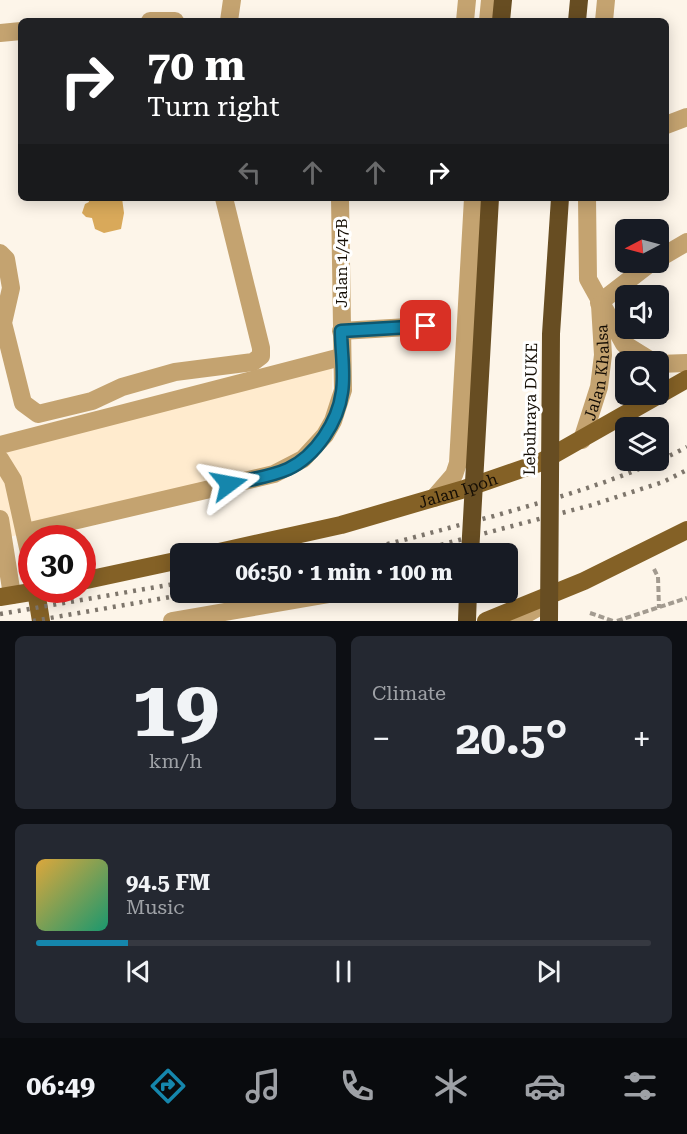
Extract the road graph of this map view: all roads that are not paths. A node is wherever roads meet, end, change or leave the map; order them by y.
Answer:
1 (231, 0) edge
2 (466, 0) edge
3 (490, 0) edge
4 (503, 0) edge
5 (579, 0) edge
6 (606, 0) edge
7 (229, 18) edge
8 (465, 18) edge
9 (488, 18) edge
10 (501, 18) edge
11 (577, 18) edge
12 (604, 18) edge
13 (18, 31) edge
14 (0, 33) edge
15 (687, 117) edge
16 (669, 124) edge
17 (225, 201) edge
18 (340, 201) edge
19 (473, 201) edge
20 (490, 201) edge
21 (560, 201) edge
22 (587, 201) edge
23 (687, 242) edge
24 (0, 253) edge
25 (669, 253) edge
26 (638, 273) edge
27 (599, 303) junction
28 (426, 326) dead end
29 (341, 331) junction
30 (635, 351) edge
31 (341, 357) junction
32 (687, 363) edge
33 (669, 364) edge
34 (687, 379) edge
35 (582, 440) junction
36 (0, 445) edge
37 (0, 459) edge
38 (434, 498) junction
39 (0, 519) edge
40 (24, 525) edge
41 (56, 525) edge
42 (687, 530) edge
43 (2, 539) edge
44 (259, 543) edge
45 (471, 543) edge
46 (170, 562) edge
47 (96, 578) edge
48 (584, 581) junction
49 (6, 596) edge
50 (39, 603) edge
51 (277, 603) edge
52 (467, 603) edge
53 (41, 621) edge
54 (172, 621) edge
55 (466, 621) edge
56 (486, 621) edge
57 (514, 621) edge
58 (549, 621) edge

1 - 7 street
2 - 8 street
3 - 9 street
4 - 10 highway
5 - 11 highway
6 - 12 street
13 - 14 street
15 - 16 street
17 - 24 street
18 - 29 street, Jalan 1/47B
19 - 38 street
20 - 45 highway, bridge
21 - 58 highway, Lebuhraya DUKE, bridge
22 - 27 street
23 - 25 street
26 - 27 street, Jalan Khalsa
27 - 30 street, Jalan Khalsa
27 - 35 street, Jalan Khalsa
28 - 29 street
29 - 31 street, Jalan 1/47B
31 - 36 street
31 - 41 street, Jalan 1/47B
32 - 33 street
34 - 35 main road, Jalan Ipoh
35 - 38 main road, Jalan Ipoh
37 - 40 street
38 - 44 main road, Jalan Ipoh
39 - 43 street
42 - 48 main road
43 - 49 street
46 - 47 main road
48 - 56 main road
48 - 57 street
50 - 53 main road
51 - 54 street
52 - 55 highway

